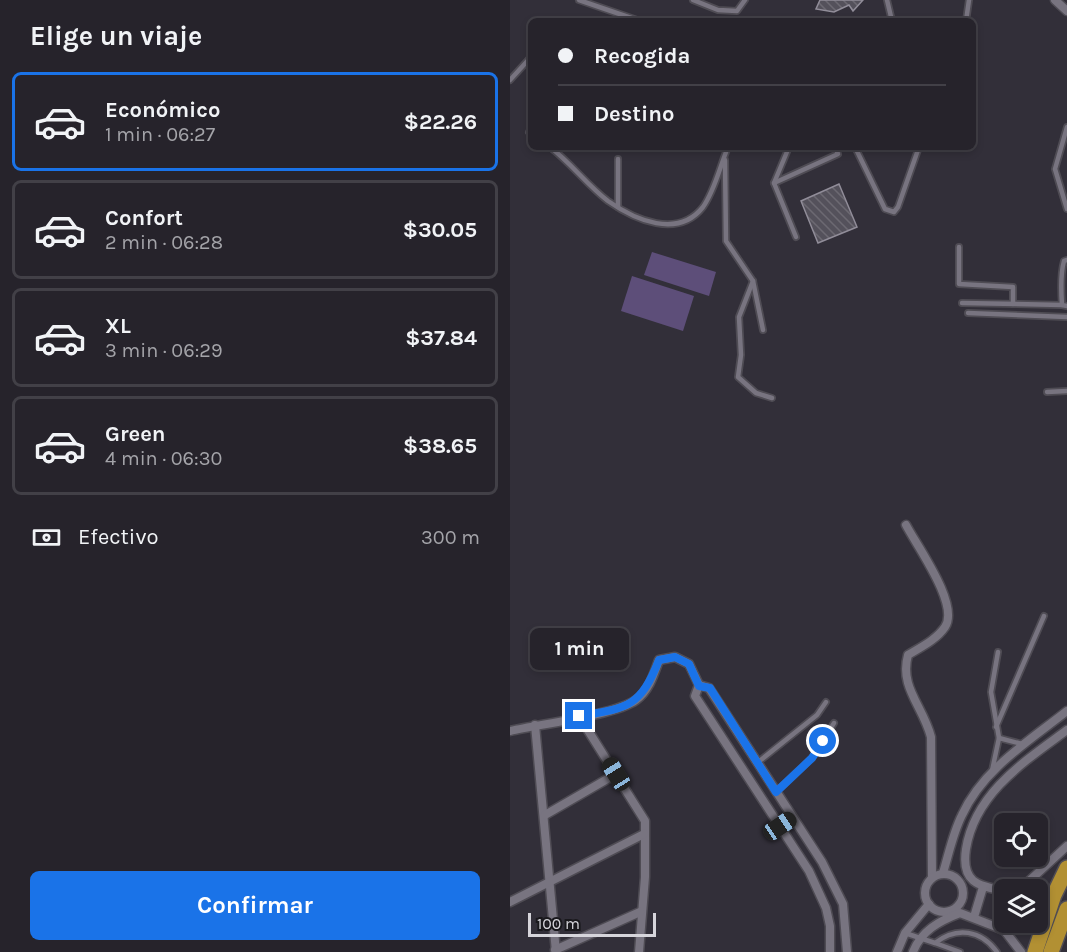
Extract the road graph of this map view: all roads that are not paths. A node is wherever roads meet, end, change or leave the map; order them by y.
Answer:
1 (579, 0) edge
2 (693, 0) edge
3 (745, 0) edge
4 (887, 0) edge
5 (969, 0) edge
6 (1055, 0) edge
7 (1067, 11) edge
8 (631, 18) edge
9 (891, 18) edge
10 (966, 18) edge
11 (528, 60) edge
12 (510, 80) edge
13 (1067, 127) edge
14 (554, 150) edge
15 (727, 150) edge
16 (788, 150) edge
17 (836, 150) edge
18 (856, 150) edge
19 (918, 150) edge
20 (724, 156) junction
21 (618, 159) dead end
22 (774, 183) junction
23 (618, 207) junction
24 (1067, 209) edge
25 (796, 237) dead end
26 (959, 247) dead end
27 (1067, 260) edge
28 (753, 281) junction
29 (962, 303) dead end
30 (1013, 304) junction
31 (1064, 305) edge
32 (968, 313) dead end
33 (1067, 317) edge
34 (764, 330) dead end
35 (1047, 392) dead end
36 (1067, 392) edge
37 (772, 398) dead end
38 (906, 525) dead end
39 (1044, 615) dead end
40 (998, 652) dead end
41 (699, 686) junction
42 (826, 702) dead end
43 (1067, 711) edge
44 (579, 716) junction
45 (834, 723) dead end
46 (535, 725) junction
47 (996, 727) junction
48 (1067, 730) edge
49 (510, 731) edge
50 (1041, 732) junction
51 (999, 738) junction
52 (1024, 744) junction
53 (1047, 745) junction
54 (757, 763) junction
55 (616, 774) junction
56 (991, 774) junction
57 (776, 792) junction
58 (545, 815) junction
59 (792, 818) junction
60 (780, 826) junction
61 (644, 834) junction
62 (1067, 846) edge
63 (1067, 868) edge
64 (943, 873) junction
65 (967, 874) junction
66 (932, 876) junction
67 (956, 877) junction
68 (1031, 879) edge
69 (974, 882) junction
70 (548, 883) junction
71 (983, 887) junction
72 (994, 889) edge
73 (964, 895) junction
74 (510, 902) edge
75 (928, 904) junction
76 (1067, 909) edge
77 (958, 911) junction
78 (640, 912) junction
79 (945, 916) junction
80 (974, 917) junction
81 (905, 933) junction
82 (919, 938) junction
83 (935, 943) junction
84 (556, 951) edge
85 (639, 952) edge
86 (830, 952) edge
87 (847, 952) edge
88 (897, 952) edge
89 (913, 952) edge
90 (960, 952) edge
91 (997, 952) edge
92 (1021, 952) edge
93 (1035, 952) edge
94 (1051, 952) edge

1 - 8 lane
2 - 3 lane
4 - 9 lane
5 - 10 lane
6 - 7 street
11 - 12 lane
13 - 24 lane
14 - 23 lane
15 - 20 lane
16 - 22 lane
17 - 22 lane
18 - 19 lane
20 - 23 lane
20 - 28 lane
21 - 23 lane
22 - 25 lane
26 - 30 lane
27 - 31 lane
28 - 34 lane
28 - 37 lane
29 - 30 lane
30 - 31 lane
32 - 33 lane
35 - 36 lane
38 - 66 street
39 - 47 lane
40 - 47 lane
41 - 44 street
41 - 54 street
41 - 60 street
42 - 54 lane
43 - 50 street
44 - 46 street
44 - 55 street
45 - 57 lane
46 - 49 street
46 - 58 street
47 - 51 lane
48 - 53 street
50 - 52 street
50 - 53 street
51 - 52 lane
51 - 56 lane
52 - 56 street
53 - 65 street
54 - 57 street
55 - 58 street
55 - 61 street
56 - 64 street
57 - 59 street
58 - 70 street
59 - 60 street
59 - 87 street
60 - 86 street
61 - 70 street
61 - 78 street
62 - 68 street
63 - 93 highway
64 - 66 street
64 - 67 street
65 - 67 street
65 - 69 street
66 - 75 street
67 - 73 street
69 - 71 street
69 - 73 street
70 - 74 street
70 - 84 street
71 - 72 street
71 - 80 street
73 - 77 street
75 - 79 street
75 - 81 street
76 - 94 highway
77 - 79 street
77 - 80 street
78 - 84 street
78 - 85 street
79 - 82 street
80 - 92 street
81 - 82 lane
81 - 88 street
82 - 83 lane
82 - 89 street
83 - 90 lane
83 - 91 lane

